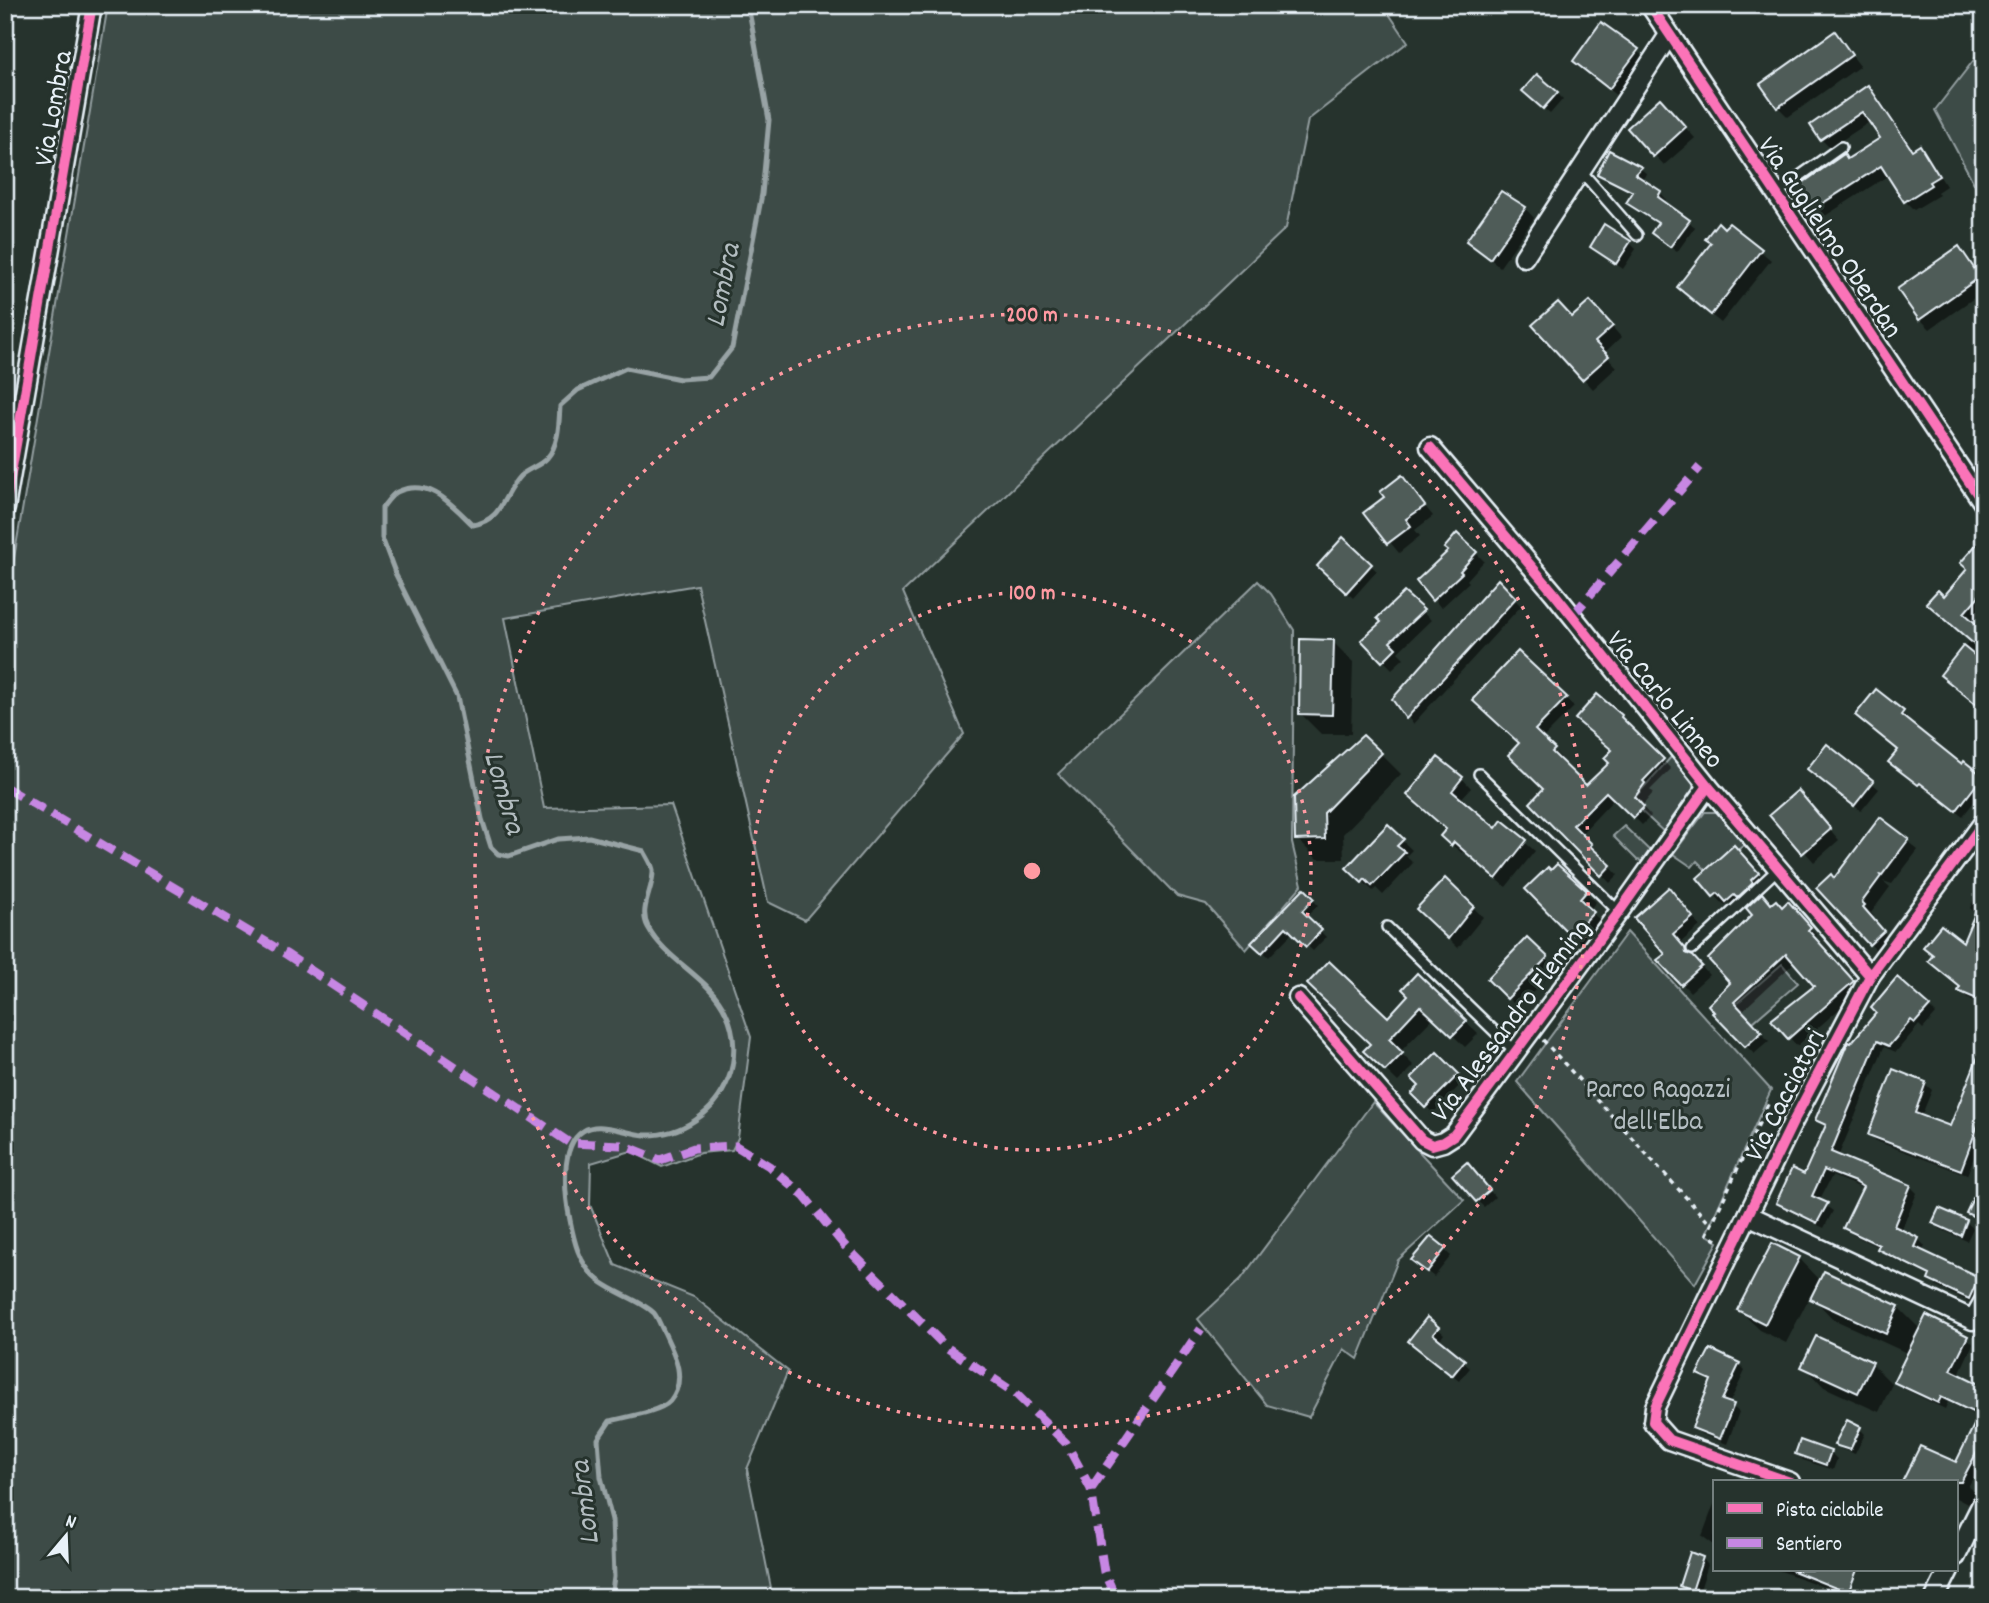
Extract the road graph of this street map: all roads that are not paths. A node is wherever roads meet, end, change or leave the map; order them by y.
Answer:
1 (92, 5) edge
2 (1650, 5) edge
3 (1669, 35) junction
4 (1841, 147) dead end
5 (1581, 171) junction
6 (1776, 192) junction
7 (1637, 235) dead end
8 (1524, 257) dead end
9 (1430, 447) dead end
10 (1981, 494) edge
11 (5, 508) edge
12 (1479, 774) dead end
13 (1708, 786) junction
14 (1984, 822) edge
15 (1779, 868) junction
16 (1619, 912) junction
17 (1387, 928) dead end
18 (1692, 949) dead end
19 (1870, 976) junction
20 (1298, 998) dead end
21 (1515, 1051) junction
22 (1748, 1215) junction
23 (1984, 1301) edge
24 (1784, 1480) edge
25 (1984, 1500) edge
26 (1958, 1546) edge
27 (1948, 1572) edge
28 (1935, 1598) edge

1 - 11 street, Via Lombra
2 - 3 street, Via Guglielmo Oberdan
3 - 5 street
3 - 6 street, Via Guglielmo Oberdan
4 - 6 lane, Via Guglielmo Oberdan
5 - 7 lane
5 - 8 street
6 - 10 street, Via Guglielmo Oberdan
9 - 13 street, Via Carlo Linneo
12 - 16 lane, Via Alessandro Fleming
13 - 15 street, Via Carlo Linneo
13 - 16 street, Via Alessandro Fleming
14 - 19 street, Via Cacciatori
15 - 18 lane
15 - 19 street, Via Carlo Linneo
16 - 21 street, Via Alessandro Fleming
17 - 21 lane, Via Alessandro Fleming
19 - 22 street, Via Cacciatori
20 - 21 street, Via Alessandro Fleming
22 - 23 street
22 - 24 street, Via Cacciatori
25 - 26 street
27 - 28 street

